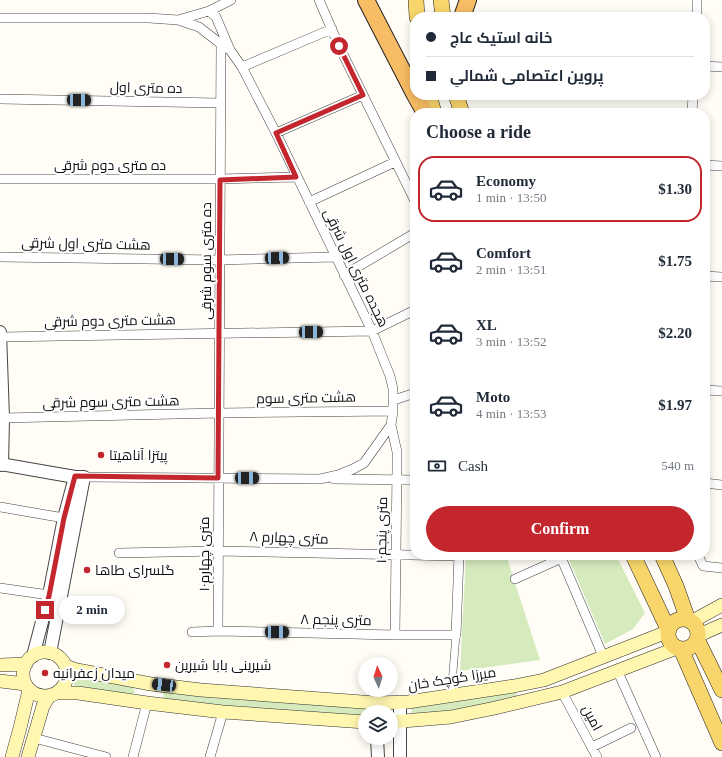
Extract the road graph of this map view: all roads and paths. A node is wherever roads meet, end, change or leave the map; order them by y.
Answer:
1 (231, 0) edge
2 (319, 0) edge
3 (366, 0) edge
4 (416, 0) edge
5 (441, 0) edge
6 (468, 0) edge
7 (698, 0) edge
8 (209, 11) junction
9 (417, 12) edge
10 (442, 12) edge
11 (464, 12) edge
12 (697, 12) edge
13 (0, 18) edge
14 (178, 20) junction
15 (332, 29) junction
16 (221, 44) junction
17 (230, 50) junction
18 (710, 66) edge
19 (242, 67) junction
20 (722, 67) edge
21 (410, 85) edge
22 (363, 95) junction
23 (0, 99) edge
24 (220, 103) junction
25 (276, 133) junction
26 (395, 162) junction
27 (710, 165) edge
28 (722, 166) edge
29 (296, 177) junction
30 (0, 179) edge
31 (220, 180) junction
32 (410, 192) edge
33 (309, 202) junction
34 (410, 236) edge
35 (335, 256) junction
36 (0, 257) edge
37 (220, 260) junction
38 (344, 275) junction
39 (710, 276) edge
40 (722, 277) edge
41 (410, 312) edge
42 (372, 331) junction
43 (219, 334) junction
44 (0, 335) edge
45 (710, 390) edge
46 (722, 391) edge
47 (410, 395) edge
48 (394, 400) junction
49 (393, 411) junction
50 (219, 413) junction
51 (3, 418) junction
52 (391, 425) junction
53 (1, 465) edge
54 (80, 477) junction
55 (218, 478) junction
56 (320, 479) junction
57 (397, 480) junction
58 (410, 480) edge
59 (710, 484) edge
60 (722, 485) edge
61 (0, 507) edge
62 (64, 518) junction
63 (218, 551) junction
64 (119, 553) dead end
65 (396, 555) junction
66 (410, 555) edge
67 (459, 560) edge
68 (555, 560) edge
69 (562, 560) edge
70 (635, 560) edge
71 (664, 560) edge
72 (700, 560) edge
73 (722, 568) edge
74 (515, 579) dead end
75 (0, 588) edge
76 (49, 596) junction
77 (722, 605) edge
78 (689, 621) junction
79 (722, 625) edge
80 (218, 631) junction
81 (668, 631) junction
82 (192, 632) dead end
83 (395, 635) junction
84 (456, 635) junction
85 (697, 638) junction
86 (679, 649) junction
87 (50, 652) junction
88 (604, 656) junction
89 (29, 660) junction
90 (0, 665) edge
91 (66, 666) junction
92 (618, 672) junction
93 (544, 680) junction
94 (0, 681) edge
95 (516, 685) junction
96 (27, 687) junction
97 (722, 690) edge
98 (54, 694) junction
99 (556, 694) junction
100 (451, 696) junction
101 (400, 702) junction
102 (520, 702) junction
103 (147, 703) junction
104 (388, 705) edge
105 (358, 706) edge
106 (222, 712) junction
107 (398, 712) edge
108 (358, 722) edge
109 (398, 722) edge
110 (631, 728) dead end
111 (34, 738) junction
112 (398, 740) edge
113 (722, 743) edge
114 (377, 745) edge
115 (592, 747) junction
116 (12, 757) edge
117 (28, 757) edge
118 (106, 757) edge
119 (133, 757) edge
120 (210, 757) edge
121 (378, 757) edge
122 (400, 757) edge
123 (597, 757) edge
124 (656, 757) edge

1 - 8 street
2 - 15 street
3 - 21 highway
4 - 9 main road
5 - 10 main road
6 - 11 highway
7 - 12 street
8 - 14 street
8 - 17 street
13 - 14 street, هجده متری اول شرقی
14 - 16 street, هجده متری اول شرقی
15 - 19 street
15 - 22 street
16 - 17 street, هجده متری اول شرقی
16 - 24 street, ده متری سوم شرقی
17 - 19 street, هجده متری اول شرقی
18 - 20 street
19 - 25 street, هجده متری اول شرقی
22 - 25 street
22 - 26 street
23 - 24 street, ده متری اول
24 - 31 street, ده متری سوم شرقی
25 - 29 street, هجده متری اول شرقی
26 - 32 street
26 - 33 street
27 - 28 street
29 - 31 street, ده متری دوم شرقی
29 - 33 street, هجده متری اول شرقی
30 - 31 street, ده متری دوم شرقی
31 - 37 street, ده متری سوم شرقی
33 - 35 street, هجده متری اول شرقی
34 - 38 street
35 - 37 street, هشت متری اول شرقی
35 - 38 street, هجده متری اول شرقی
36 - 37 street, هشت متری اول شرقی
37 - 43 street, ده متری سوم شرقی
38 - 42 street, هجده متری اول شرقی
39 - 40 street
41 - 42 street
42 - 43 street, هشت متری دوم شرقی
42 - 48 street, هجده متری اول شرقی
43 - 44 street, هشت متری دوم شرقی
43 - 50 street, ده متری سوم شرقی
44 - 51 street
45 - 46 street
47 - 48 street
48 - 49 street, هجده متری اول شرقی
49 - 50 street, هشت متری سوم
49 - 52 street, هجده متری اول شرقی
50 - 51 street, هشت متری سوم شرقی
50 - 55 street, ده متری سوم شرقی
51 - 53 street
52 - 56 street, هجده متری اول شرقی
52 - 57 street, ۱۰متری پنجم
53 - 54 street
54 - 55 street, هجده متری اول شرقی
54 - 62 street
54 - 87 street
55 - 56 street, هجده متری اول شرقی
55 - 63 street, ۱۰متری چهارم
56 - 57 street
57 - 58 street
57 - 65 street, ۱۰متری پنجم
59 - 60 street
61 - 62 street
62 - 76 street
63 - 64 street, ۸ متری چهارم
63 - 65 street, ۸ متری چهارم
63 - 80 street, ۱۰متری چهارم
65 - 66 street, ۸ متری چهارم
65 - 83 street, ۱۰متری پنجم
67 - 84 street
68 - 74 street
69 - 88 street
70 - 81 main road
71 - 78 main road
72 - 73 street
75 - 76 street
76 - 89 street
77 - 78 main road
78 - 81 main road
78 - 85 main road
79 - 85 main road
80 - 82 street, ۸ متری پنجم
80 - 83 street, ۸ متری پنجم
81 - 86 main road
81 - 88 main road, میرزا کوچک خان
83 - 84 street, ۸ متری پنجم
84 - 100 street
85 - 86 main road
85 - 97 main road
86 - 92 main road
86 - 113 main road
87 - 89 main road
87 - 91 main road
88 - 93 main road, میرزا کوچک خان
89 - 90 main road
89 - 96 main road
91 - 98 main road
91 - 105 main road, میرزا کوچک خان
92 - 99 main road
92 - 124 street
93 - 95 main road, میرزا کوچک خان
93 - 99 main road
94 - 96 main road
95 - 100 main road, میرزا کوچک خان
95 - 102 main road
96 - 98 main road
96 - 116 main road
98 - 103 main road
98 - 111 main road
99 - 102 main road
99 - 115 street, امین
100 - 101 main road, میرزا کوچک خان
101 - 104 main road, میرزا کوچک خان
101 - 107 street
102 - 109 main road
103 - 106 main road
103 - 119 street
106 - 108 main road
106 - 120 street
110 - 115 street
111 - 117 main road
111 - 118 street
112 - 122 street
114 - 121 street
115 - 123 street, امین

